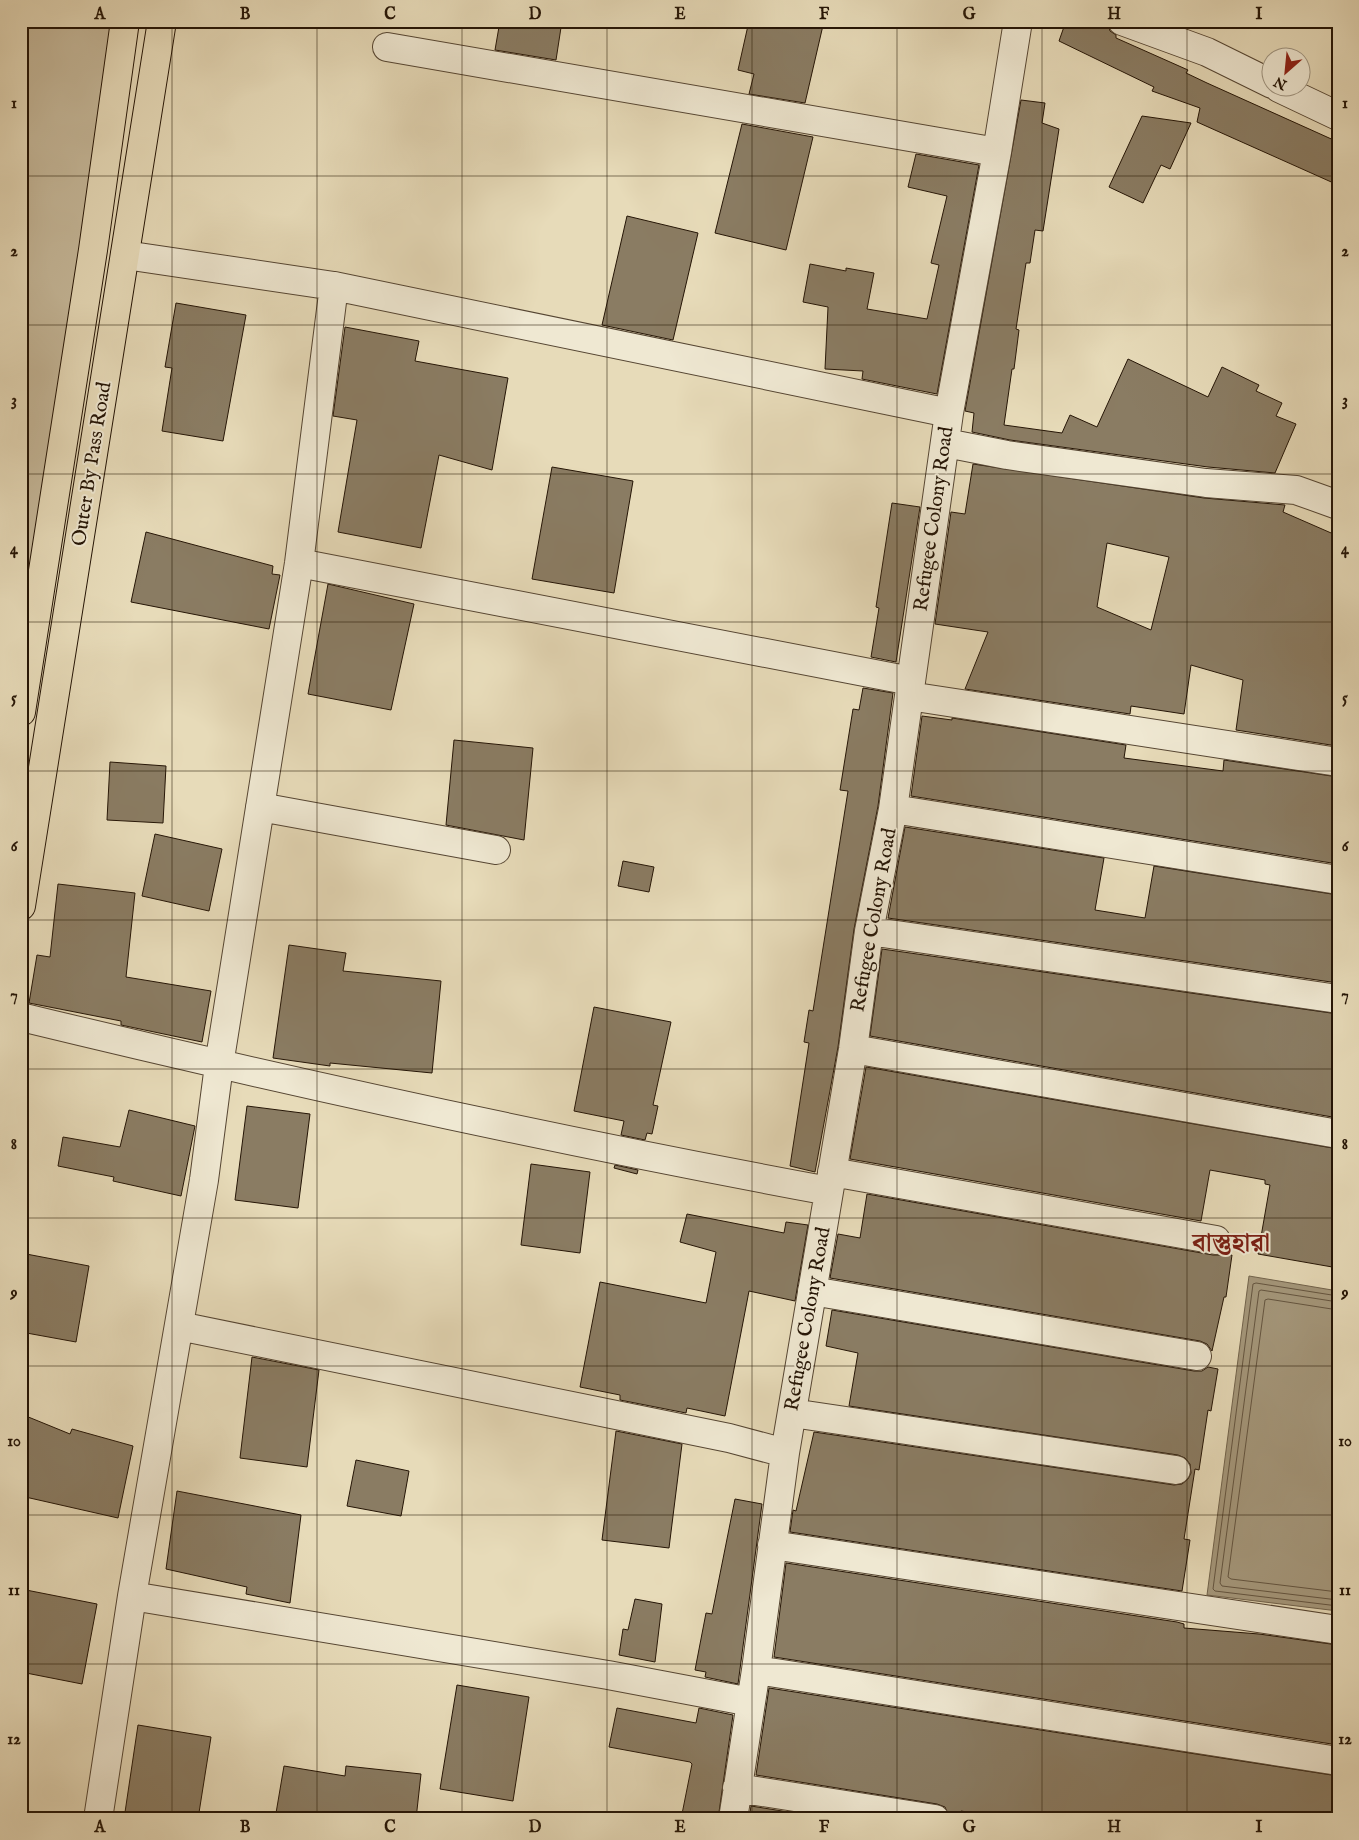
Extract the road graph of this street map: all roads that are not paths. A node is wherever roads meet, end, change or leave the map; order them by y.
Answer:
1 (126, 21) edge
2 (162, 21) edge
3 (1018, 21) edge
4 (1122, 21) edge
5 (387, 47) dead end
6 (1262, 79) edge
7 (1300, 98) edge
8 (1338, 116) edge
9 (997, 152) junction
10 (125, 255) junction
11 (334, 286) junction
12 (949, 414) junction
13 (946, 443) junction
14 (1338, 505) edge
15 (300, 564) junction
16 (910, 688) junction
17 (21, 712) edge
18 (1338, 762) edge
19 (260, 806) junction
20 (893, 809) junction
21 (496, 850) dead end
22 (1338, 880) edge
23 (21, 906) edge
24 (870, 931) junction
25 (1338, 999) edge
26 (21, 1017) edge
27 (853, 1049) junction
28 (219, 1065) junction
29 (1338, 1134) edge
30 (831, 1182) junction
31 (1216, 1240) dead end
32 (812, 1291) junction
33 (179, 1326) junction
34 (1197, 1356) dead end
35 (792, 1413) junction
36 (785, 1453) junction
37 (1176, 1470) dead end
38 (772, 1545) junction
39 (132, 1596) junction
40 (1338, 1630) edge
41 (756, 1670) junction
42 (751, 1702) junction
43 (1338, 1761) edge
44 (737, 1788) junction
45 (98, 1819) edge
46 (733, 1819) edge
47 (935, 1819) edge

1 - 17 main road, Outer By Pass Road
2 - 10 main road, Outer By Pass Road
3 - 9 street, Refugee Colony Road
4 - 6 street
5 - 9 street
7 - 8 street
9 - 12 street, Refugee Colony Road
10 - 11 street
10 - 23 main road, Outer By Pass Road
11 - 12 street
11 - 15 street
12 - 13 street, Refugee Colony Road
13 - 14 street
13 - 16 street, Refugee Colony Road
15 - 16 street
15 - 19 street
16 - 18 street
16 - 20 street, Refugee Colony Road
19 - 21 street
19 - 28 street
20 - 22 street
20 - 24 street, Refugee Colony Road
24 - 25 street
24 - 27 street, Refugee Colony Road
26 - 28 street
27 - 29 street
27 - 30 street, Refugee Colony Road
28 - 30 street
28 - 33 street
30 - 31 street
30 - 32 street, Refugee Colony Road
32 - 34 street
32 - 35 street, Refugee Colony Road
33 - 36 street
33 - 39 street
35 - 36 street, Refugee Colony Road
35 - 37 street
36 - 38 street, Refugee Colony Road
38 - 40 street
38 - 41 street, Refugee Colony Road
39 - 42 street
39 - 45 street
41 - 42 street, Refugee Colony Road
41 - 43 street
42 - 44 street, Refugee Colony Road
44 - 46 street, Refugee Colony Road
44 - 47 street

